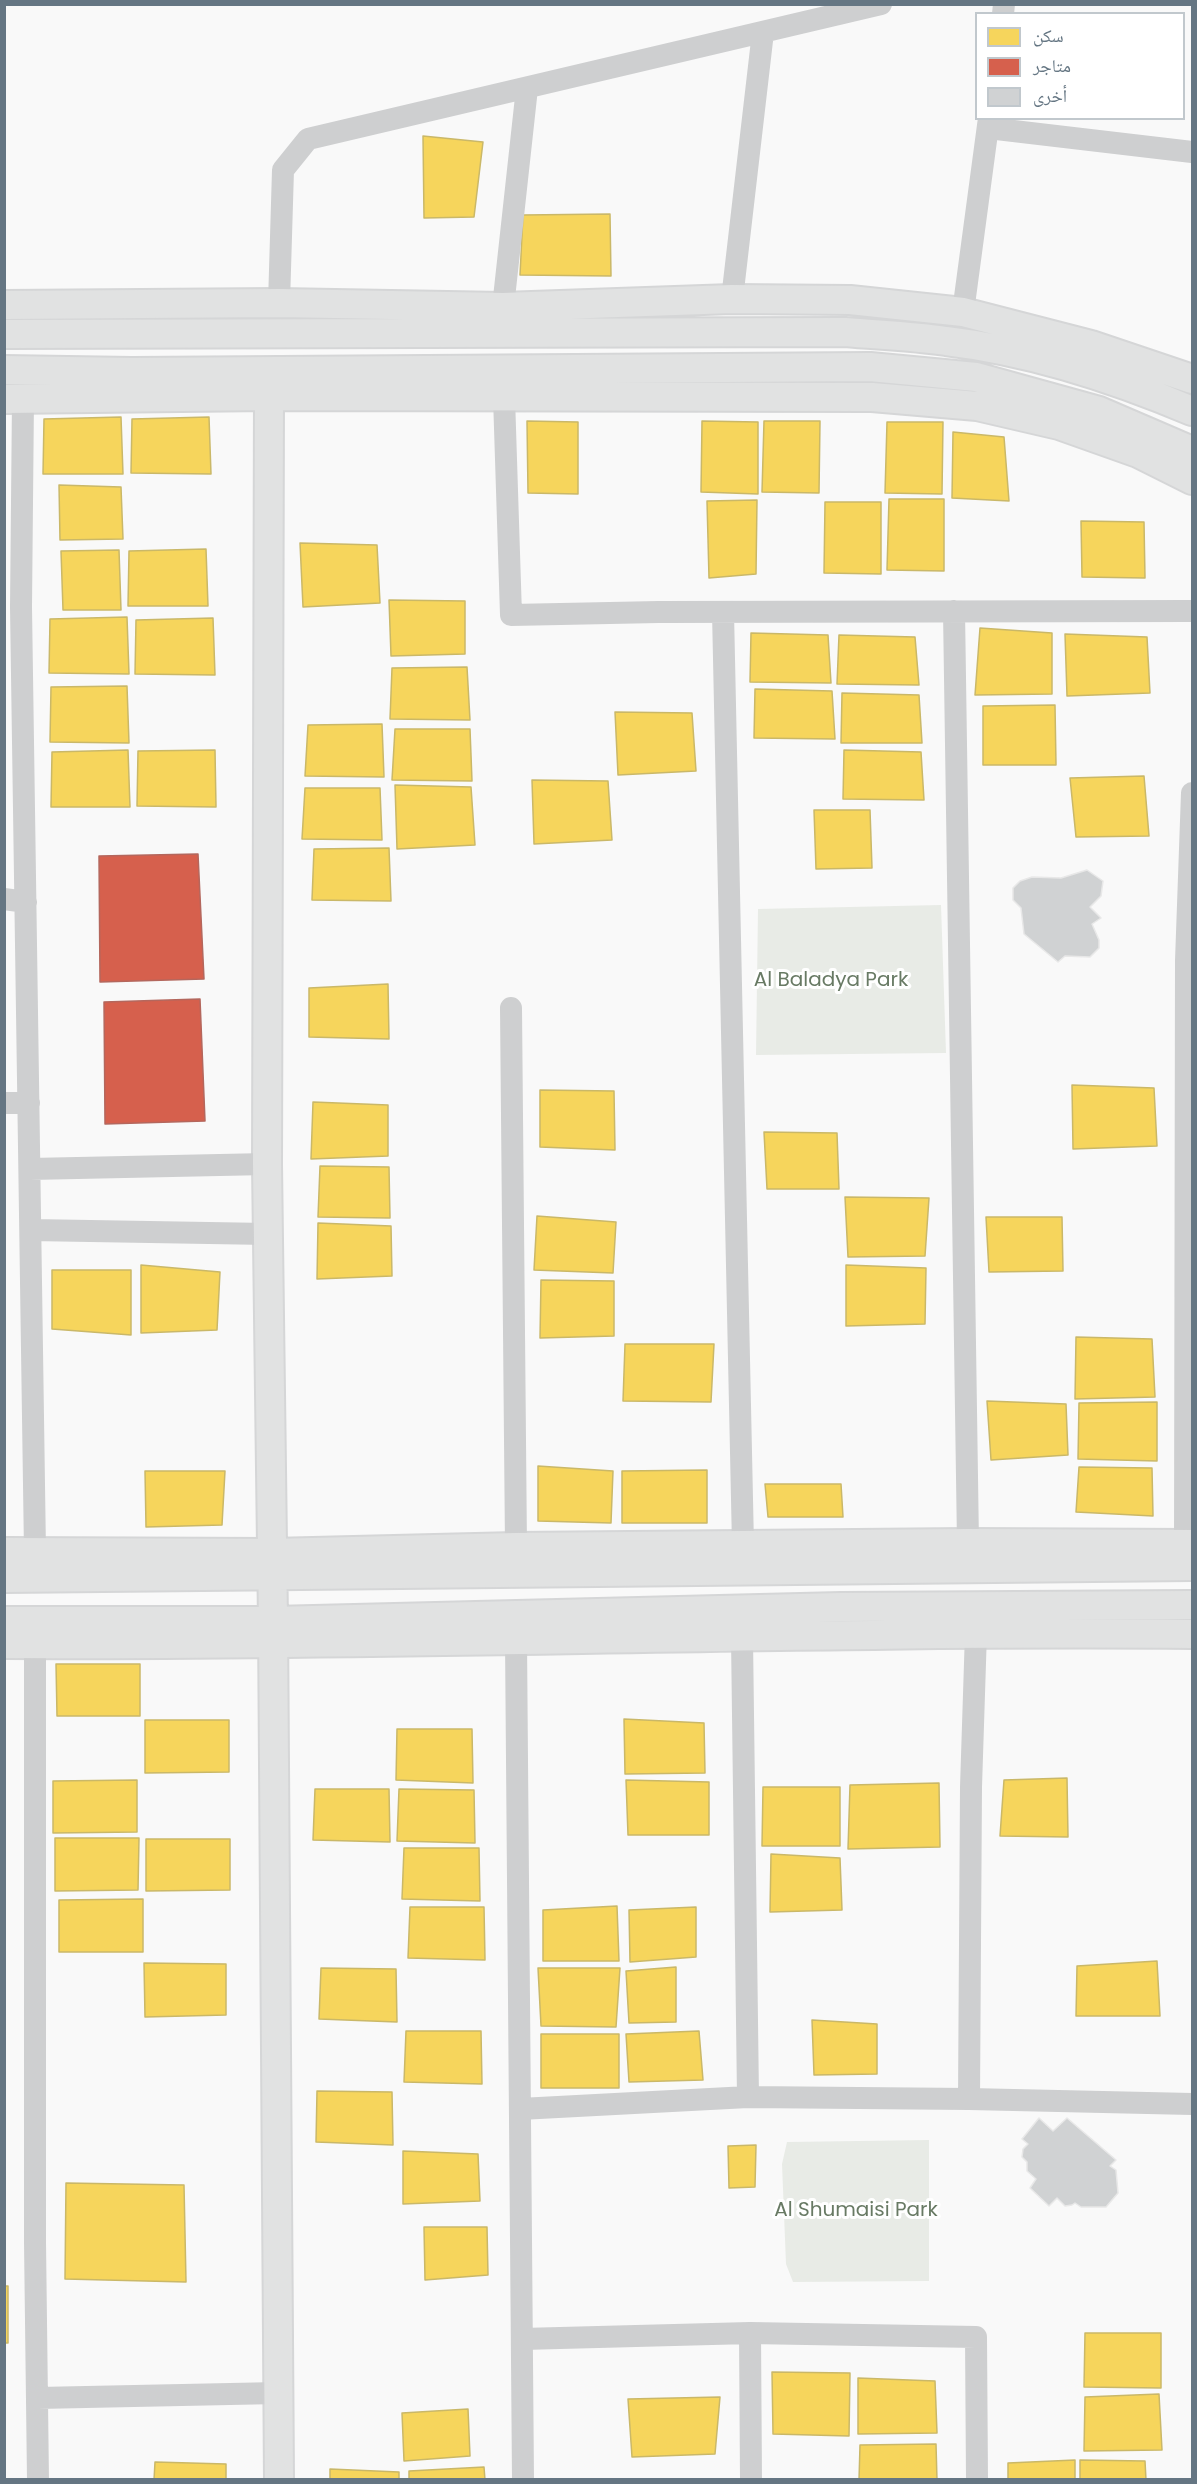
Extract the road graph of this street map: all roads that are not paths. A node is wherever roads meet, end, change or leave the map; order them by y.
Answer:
1 (882, 4) edge
2 (763, 32) junction
3 (527, 88) junction
4 (988, 123) edge
5 (1192, 152) edge
6 (732, 299) junction
7 (279, 303) junction
8 (4, 305) edge
9 (503, 307) junction
10 (963, 312) junction
11 (4, 334) edge
12 (4, 370) edge
13 (1192, 379) edge
14 (269, 396) junction
15 (504, 397) junction
16 (14, 398) edge
17 (1192, 411) edge
18 (1192, 451) edge
19 (1192, 480) edge
20 (13, 608) edge
21 (954, 611) junction
22 (1192, 611) edge
23 (723, 612) junction
24 (1192, 793) edge
25 (15, 901) edge
26 (1189, 961) edge
27 (512, 1008) dead end
28 (4, 1103) edge
29 (29, 1103) junction
30 (267, 1164) junction
31 (30, 1169) junction
32 (31, 1230) junction
33 (268, 1234) junction
34 (968, 1543) junction
35 (744, 1545) junction
36 (516, 1547) junction
37 (35, 1551) junction
38 (4, 1552) edge
39 (1190, 1552) edge
40 (272, 1564) junction
41 (4, 1578) edge
42 (1192, 1605) edge
43 (4, 1621) edge
44 (273, 1631) junction
45 (976, 1632) junction
46 (1192, 1634) edge
47 (742, 1638) junction
48 (516, 1640) junction
49 (4, 1644) edge
50 (35, 1644) junction
51 (748, 2097) junction
52 (969, 2098) junction
53 (1192, 2104) edge
54 (520, 2109) junction
55 (750, 2333) junction
56 (522, 2339) junction
57 (278, 2392) junction
58 (38, 2398) junction
59 (38, 2480) edge
60 (279, 2480) edge
61 (523, 2480) edge
62 (751, 2480) edge
63 (977, 2480) edge

1 - 2 street
2 - 3 street
2 - 6 street
3 - 7 street
3 - 9 street
4 - 5 street
4 - 10 street
6 - 9 main road
6 - 10 main road
7 - 8 main road
7 - 9 main road
10 - 13 main road
11 - 17 main road
12 - 18 main road
14 - 15 main road
14 - 16 main road
14 - 30 main road
15 - 19 main road
15 - 23 street
16 - 20 street
20 - 25 street
21 - 22 street
21 - 23 street
21 - 34 street
23 - 35 street
24 - 26 street
25 - 29 street
26 - 39 street
27 - 36 street
28 - 29 street
29 - 31 street
30 - 31 street
30 - 33 main road
31 - 32 street
32 - 33 street
32 - 37 street
33 - 40 main road
34 - 35 main road
34 - 39 main road
35 - 36 main road
36 - 40 main road
37 - 38 main road
37 - 40 main road
39 - 40 main road
40 - 41 main road
40 - 44 main road
42 - 44 main road
43 - 44 main road
44 - 48 main road
44 - 50 main road
44 - 57 main road
45 - 46 main road
45 - 47 main road
45 - 52 street
47 - 48 main road
47 - 51 street
48 - 54 street
49 - 50 main road
50 - 58 street
51 - 52 street
51 - 54 street
52 - 53 street
54 - 56 street
55 - 56 street
55 - 62 street
55 - 63 street
56 - 61 street
57 - 58 street
57 - 60 main road
58 - 59 street

